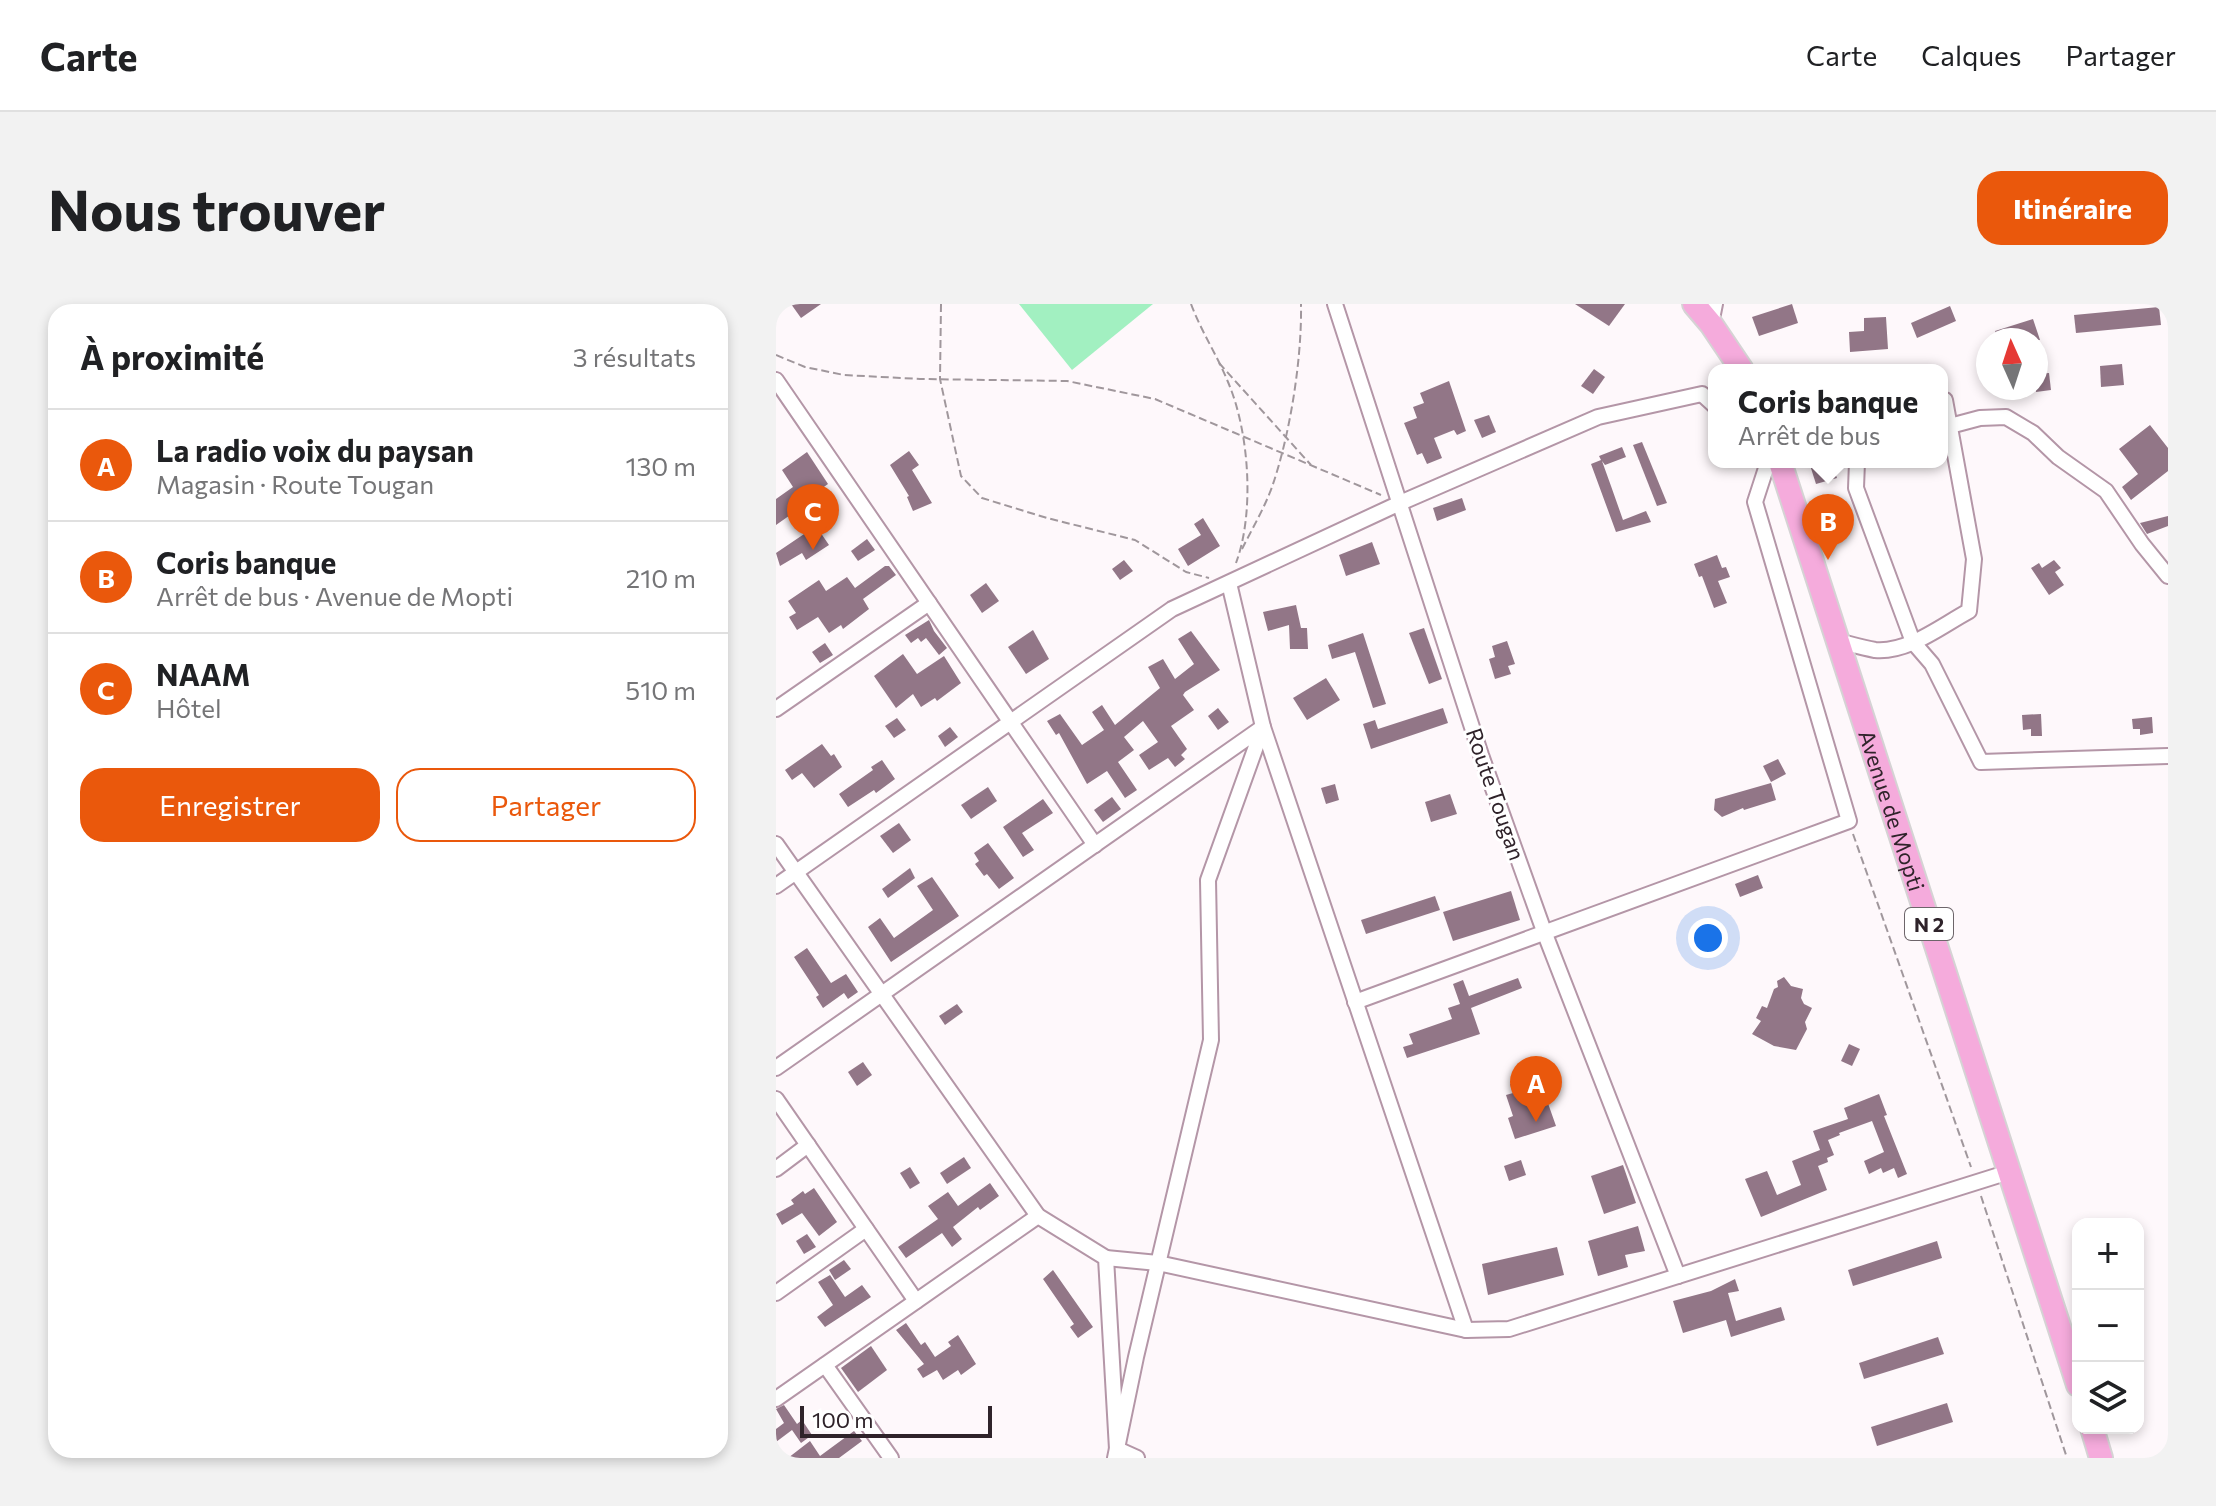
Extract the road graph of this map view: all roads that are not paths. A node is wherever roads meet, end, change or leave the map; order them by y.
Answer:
1 (1335, 304) edge
2 (1694, 304) edge
3 (1713, 314) edge
4 (1739, 364) edge
5 (776, 380) edge
6 (1708, 400) edge
7 (1948, 416) edge
8 (1950, 426) junction
9 (1766, 468) edge
10 (1782, 468) edge
11 (1857, 468) edge
12 (1400, 503) junction
13 (2168, 576) edge
14 (1229, 583) junction
15 (929, 603) junction
16 (1838, 641) junction
17 (1913, 642) junction
18 (776, 709) edge
19 (1011, 722) junction
20 (1263, 727) junction
21 (2168, 756) edge
22 (776, 844) edge
23 (1095, 845) junction
24 (796, 872) junction
25 (776, 886) edge
26 (1545, 934) junction
27 (882, 994) junction
28 (1355, 1002) junction
29 (776, 1068) edge
30 (776, 1099) edge
31 (808, 1145) junction
32 (776, 1169) edge
33 (2009, 1172) junction
34 (1038, 1216) junction
35 (866, 1229) junction
36 (1106, 1258) junction
37 (1158, 1263) junction
38 (1678, 1276) junction
39 (776, 1293) edge
40 (916, 1301) junction
41 (1466, 1330) junction
42 (825, 1365) junction
43 (2072, 1366) edge
44 (776, 1399) edge
45 (2094, 1434) edge
46 (1116, 1453) edge
47 (891, 1458) edge
48 (1137, 1458) edge
49 (2101, 1458) edge

1 - 12 street, Route Tougan
2 - 3 main road
3 - 4 main road
5 - 15 street
6 - 12 street
7 - 8 street
8 - 13 street
8 - 17 street
9 - 26 street
10 - 16 main road, Avenue de Mopti / N 2
11 - 17 street
12 - 14 street
12 - 26 street, Route Tougan
14 - 19 street
14 - 20 street
15 - 18 street
15 - 19 street
16 - 17 street
16 - 33 main road, Avenue de Mopti / N 2
17 - 21 street
19 - 23 street
19 - 24 street
20 - 23 street
20 - 28 street
20 - 37 street
22 - 24 street
23 - 27 street
24 - 25 street
24 - 27 street
26 - 28 street
26 - 38 street, Route Tougan
27 - 29 street
27 - 34 street
28 - 41 street
30 - 31 street
31 - 32 street
31 - 35 street
33 - 38 street
33 - 43 main road, Avenue de Mopti / N 2
34 - 36 street
34 - 40 street
35 - 39 street
35 - 40 street
36 - 37 street
36 - 46 street
37 - 41 street
37 - 46 street
38 - 41 street
40 - 42 street
42 - 44 street
42 - 47 street
45 - 49 main road
46 - 48 street

